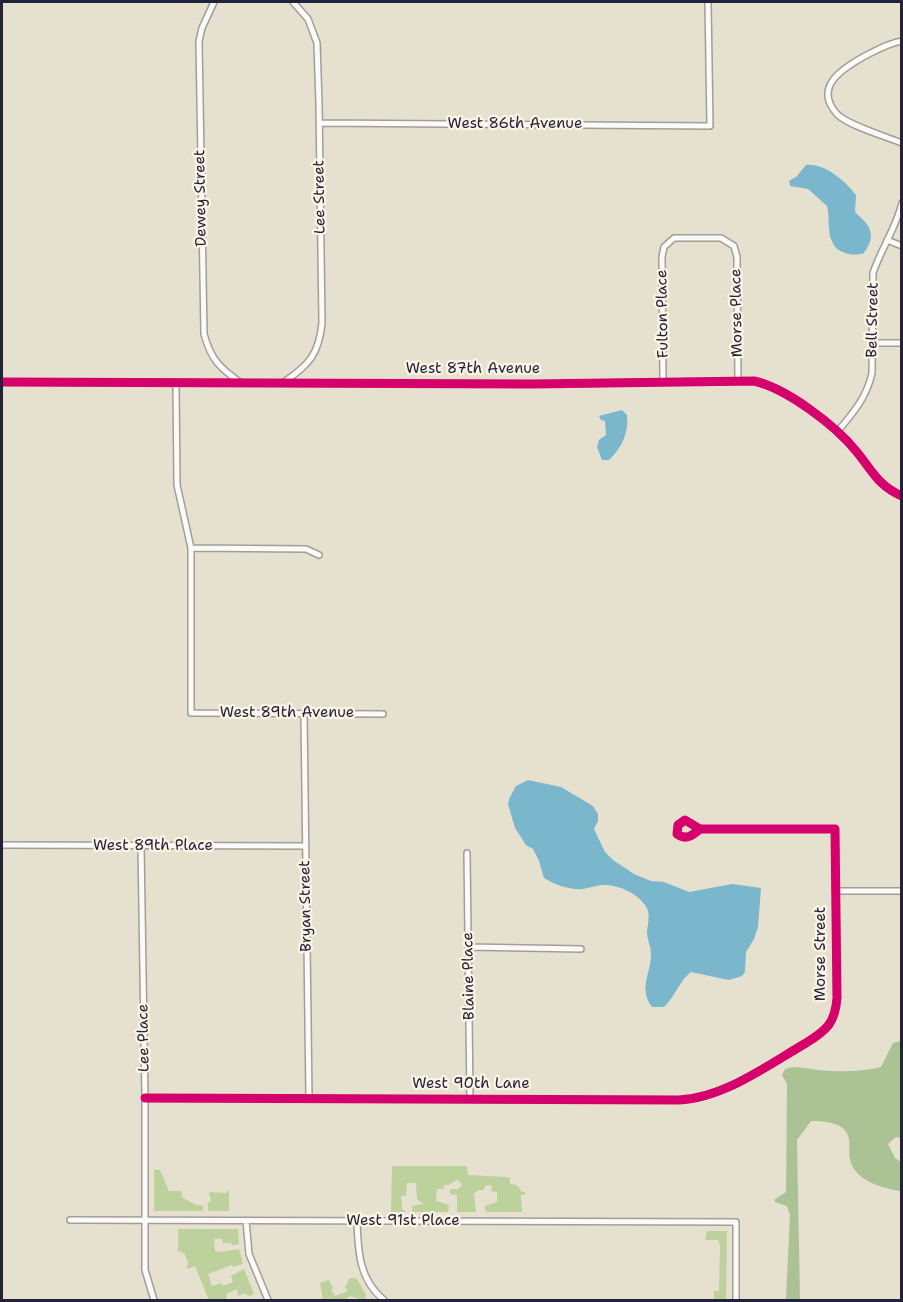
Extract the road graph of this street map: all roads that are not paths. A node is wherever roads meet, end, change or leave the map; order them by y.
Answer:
1 (214, 2) edge
2 (293, 2) edge
3 (708, 2) edge
4 (902, 41) edge
5 (320, 123) junction
6 (902, 143) edge
7 (902, 203) edge
8 (887, 240) junction
9 (735, 246) joint
10 (902, 246) edge
11 (872, 343) junction
12 (902, 343) edge
13 (738, 380) junction
14 (663, 381) junction
15 (2, 382) edge
16 (176, 383) junction
17 (241, 383) junction
18 (282, 383) junction
19 (838, 431) junction
20 (902, 496) edge
21 (190, 548) junction
22 (319, 555) dead end
23 (304, 714) junction
24 (383, 714) dead end
25 (700, 829) dead end
26 (2, 844) edge
27 (141, 846) junction
28 (305, 846) junction
29 (467, 853) dead end
30 (835, 891) junction
31 (902, 891) edge
32 (469, 947) junction
33 (581, 949) dead end
34 (786, 1054) joint
35 (145, 1098) junction
36 (309, 1098) junction
37 (470, 1099) junction
38 (145, 1219) junction
39 (70, 1220) dead end
40 (246, 1221) junction
41 (357, 1221) junction
42 (154, 1300) edge
43 (268, 1300) edge
44 (384, 1300) edge
45 (735, 1300) edge

1 - 17 street, Dewey Street
2 - 5 street, Lee Street
3 - 5 street, West 86th Avenue
4 - 6 street
5 - 18 street, Lee Street
7 - 8 street, Bell Street
8 - 10 street
8 - 11 street, Bell Street
9 - 13 street, Morse Place
9 - 14 street, Fulton Place
11 - 12 street
11 - 19 street, Bell Street
13 - 14 street, West 87th Avenue
13 - 19 street, West 87th Avenue
14 - 18 street, West 87th Avenue
15 - 16 street, West 87th Avenue
16 - 17 street, West 87th Avenue
16 - 21 street
17 - 18 street, West 87th Avenue
19 - 20 street, West 87th Avenue
21 - 22 street
21 - 23 street, West 89th Avenue
23 - 24 street, West 89th Avenue
23 - 28 street, Bryan Street
25 - 30 street, Morse Street
26 - 27 street, West 89th Place
27 - 28 street, West 89th Place
27 - 35 street, Lee Place
28 - 36 street, Bryan Street
29 - 32 street, Blaine Place
30 - 31 street
30 - 34 street, Morse Street
32 - 33 street
32 - 37 street, Blaine Place
34 - 37 street, West 90th Lane
35 - 36 street, West 90th Lane
35 - 38 street, Lee Place
36 - 37 street, West 90th Lane
38 - 39 street, West 91st Place
38 - 40 street, West 91st Place
38 - 42 street, Lee Place
40 - 41 street, West 91st Place
40 - 43 street
41 - 44 street
41 - 45 street, West 91st Place

